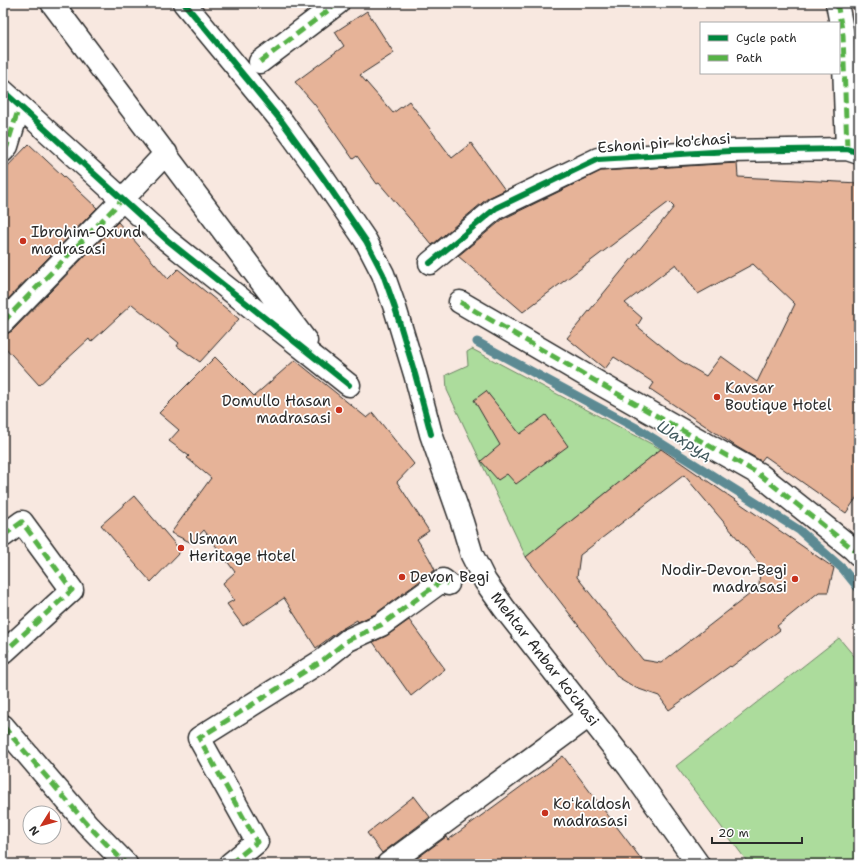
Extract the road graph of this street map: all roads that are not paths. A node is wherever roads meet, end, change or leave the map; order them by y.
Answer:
1 (52, 3) edge
2 (184, 3) edge
3 (338, 3) edge
4 (837, 3) edge
5 (260, 62) dead end
6 (3, 91) edge
7 (20, 107) junction
8 (3, 151) edge
9 (853, 151) edge
10 (166, 153) junction
11 (122, 200) junction
12 (430, 263) dead end
13 (460, 302) dead end
14 (3, 322) edge
15 (324, 365) junction
16 (349, 385) dead end
17 (3, 536) edge
18 (859, 555) edge
19 (448, 584) dead end
20 (3, 653) edge
21 (589, 716) junction
22 (3, 726) edge
23 (126, 864) edge
24 (230, 864) edge
25 (388, 864) edge
26 (698, 864) edge

1 - 10 street
2 - 21 street, Mehtar Anbar ko'chasi
3 - 5 street
4 - 9 street
6 - 7 street
7 - 8 street
7 - 11 street
9 - 12 street, Eshoni pir ko'chasi
10 - 11 street
10 - 15 street
11 - 14 street
11 - 15 street
13 - 18 street
15 - 16 street
17 - 20 street
19 - 24 street
21 - 25 street
21 - 26 street, Mehtar Anbar ko'chasi
22 - 23 street

